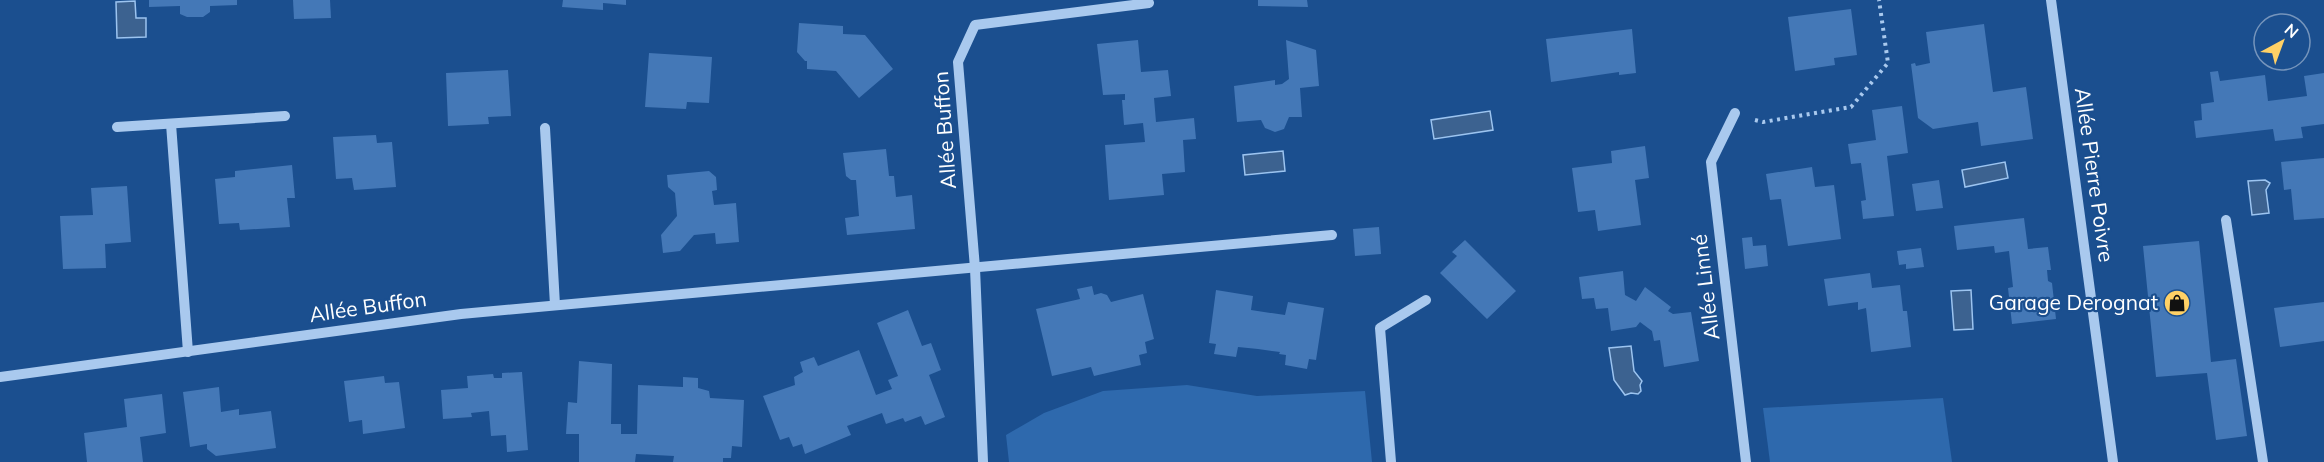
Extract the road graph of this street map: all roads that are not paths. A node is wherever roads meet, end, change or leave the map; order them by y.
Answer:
1 (2051, 0) edge
2 (1149, 3) dead end
3 (1735, 113) road end
4 (285, 116) dead end
5 (171, 124) junction
6 (117, 128) dead end
7 (545, 128) dead end
8 (2226, 220) dead end
9 (1332, 235) dead end
10 (975, 268) junction
11 (1426, 300) dead end
12 (555, 305) junction
13 (188, 352) junction
14 (0, 378) edge
15 (983, 462) edge
16 (1391, 462) edge
17 (1746, 462) edge
18 (2113, 462) edge
19 (2262, 462) edge

1 - 18 street, Allée Pierre Poivre
2 - 10 street, Allée Buffon
3 - 17 street, Allée Linné
4 - 5 street
5 - 6 street
5 - 13 street
7 - 12 street
8 - 19 street
9 - 10 street, Allée Buffon
10 - 12 street, Allée Buffon
10 - 15 street, Allée Buffon
11 - 16 street
12 - 13 street, Allée Buffon
13 - 14 street, Allée Buffon

